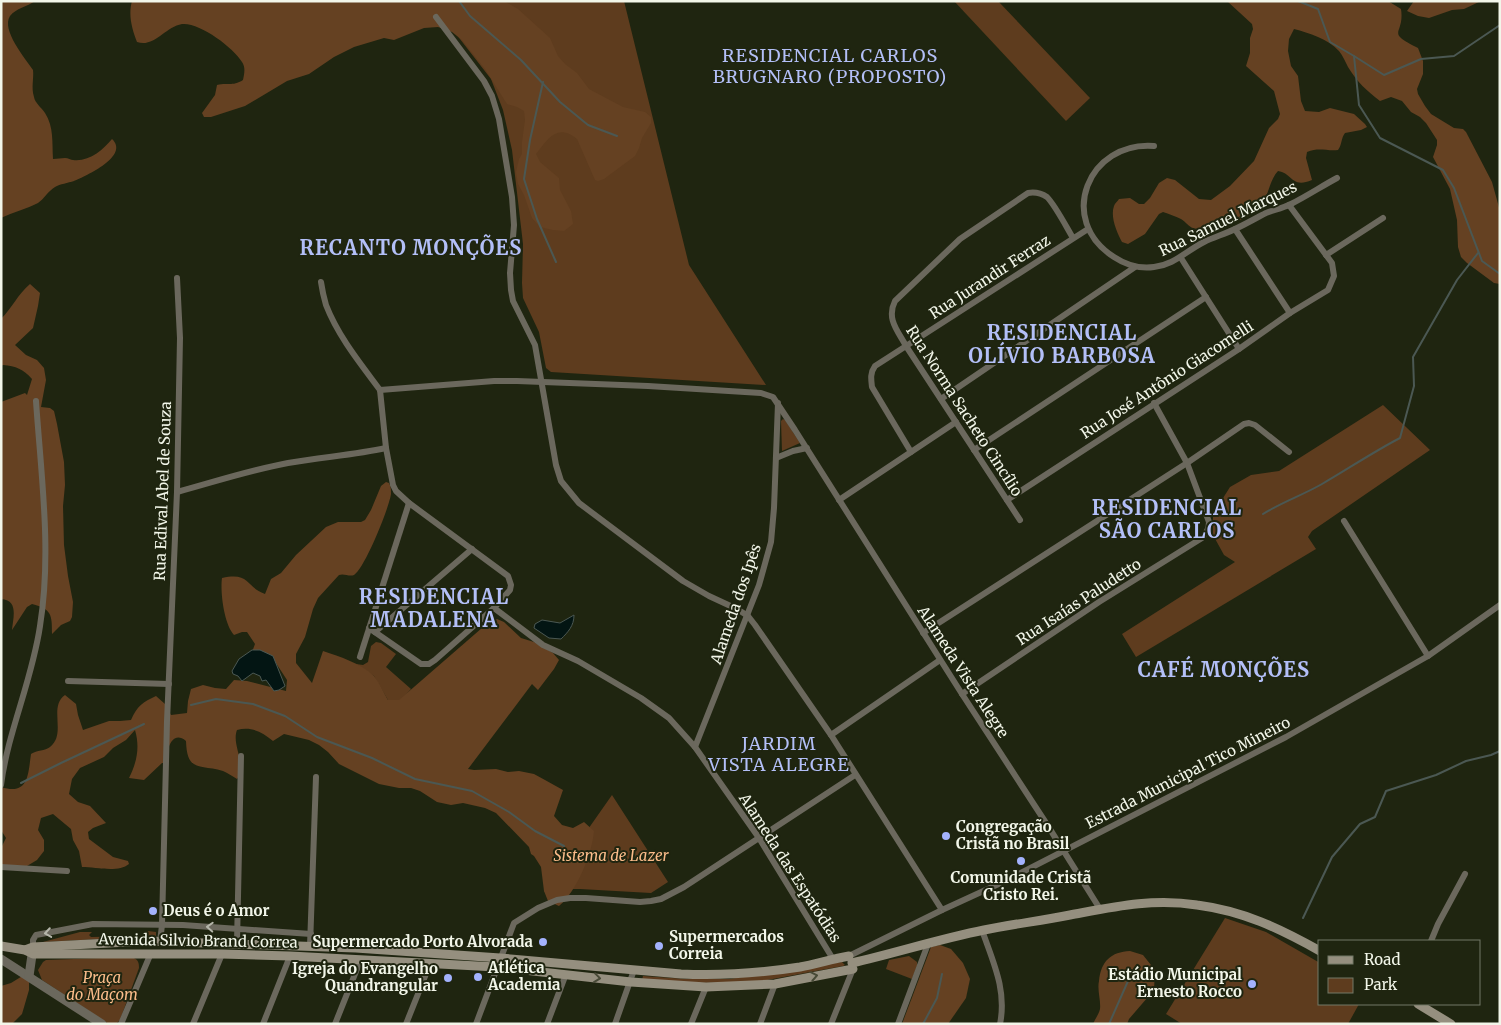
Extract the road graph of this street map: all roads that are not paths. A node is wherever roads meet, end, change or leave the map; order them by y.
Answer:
1 (436, 17) dead end
2 (1154, 146) dead end
3 (1337, 178) dead end
4 (1289, 205) junction
5 (1383, 218) dead end
6 (1088, 229) junction
7 (1235, 229) junction
8 (1073, 238) junction
9 (1326, 255) junction
10 (1181, 258) junction
11 (1135, 267) junction
12 (177, 278) dead end
13 (321, 282) dead end
14 (1206, 297) junction
15 (1290, 313) junction
16 (906, 346) junction
17 (1239, 349) junction
18 (542, 382) junction
19 (380, 390) junction
20 (941, 399) junction
21 (36, 401) dead end
22 (778, 403) junction
23 (1154, 403) junction
24 (956, 422) junction
25 (386, 448) junction
26 (807, 448) junction
27 (974, 450) junction
28 (911, 452) junction
29 (1289, 452) dead end
30 (776, 458) junction
31 (1188, 463) junction
32 (177, 492) junction
33 (839, 500) junction
34 (1006, 500) junction
35 (410, 503) junction
36 (1020, 520) dead end
37 (1344, 521) dead end
38 (472, 549) junction
39 (1500, 605) edge
40 (494, 608) junction
41 (748, 616) junction
42 (372, 630) junction
43 (924, 633) junction
44 (1428, 656) junction
45 (360, 657) dead end
46 (940, 660) junction
47 (68, 681) dead end
48 (169, 684) junction
49 (962, 694) junction
50 (831, 735) junction
51 (696, 747) junction
52 (241, 756) dead end
53 (855, 775) junction
54 (316, 777) dead end
55 (1, 785) edge
56 (759, 838) junction
57 (1064, 851) junction
58 (1, 867) edge
59 (67, 871) dead end
60 (1465, 874) dead end
61 (1100, 909) junction
62 (942, 910) junction
63 (162, 925) junction
64 (237, 928) junction
65 (982, 930) junction
66 (311, 934) junction
67 (1431, 940) edge
68 (160, 942) junction
69 (237, 943) junction
70 (928, 944) junction
71 (1, 946) edge
72 (310, 946) junction
73 (30, 950) junction
74 (1318, 950) edge
75 (151, 954) junction
76 (222, 954) junction
77 (290, 956) junction
78 (500, 958) junction
79 (833, 958) junction
80 (1, 959) edge
81 (361, 959) junction
82 (851, 963) junction
83 (430, 964) junction
84 (496, 967) junction
85 (634, 970) junction
86 (566, 974) junction
87 (29, 976) junction
88 (631, 982) junction
89 (775, 984) junction
90 (706, 988) junction
91 (1420, 1005) edge
92 (102, 1024) edge
93 (122, 1024) edge
94 (193, 1024) edge
95 (263, 1024) edge
96 (335, 1024) edge
97 (406, 1024) edge
98 (476, 1024) edge
99 (547, 1024) edge
100 (615, 1024) edge
101 (692, 1024) edge
102 (760, 1024) edge
103 (831, 1024) edge
104 (898, 1024) edge
105 (1000, 1024) edge
106 (1451, 1024) edge

1 - 18 street
2 - 6 street, Rua Samuel Marques
3 - 4 street, Rua Samuel Marques
4 - 7 street, Rua Samuel Marques
4 - 9 street
5 - 9 street
6 - 8 street, Rua Jurandir Ferraz
6 - 11 street, Rua Samuel Marques
7 - 10 street, Rua Samuel Marques
7 - 15 street
8 - 16 street, Rua Jurandir Ferraz
8 - 16 street, Rua Norma Sacheto Cincílio
9 - 15 street, Rua José Antônio Giacomelli
10 - 11 street, Rua Samuel Marques
10 - 14 street
11 - 20 street
12 - 32 street, Rua Edival Abel de Souza
13 - 19 street
14 - 17 street
14 - 27 street
15 - 17 street, Rua José Antônio Giacomelli
16 - 20 street, Rua Norma Sacheto Cincílio
16 - 28 street, Rua Jurandir Ferraz
17 - 23 street, Rua José Antônio Giacomelli
18 - 19 street
18 - 22 street
18 - 41 street
19 - 25 street
20 - 24 street, Rua Norma Sacheto Cincílio
21 - 55 street
22 - 26 street, Alameda Vista Alegre
22 - 30 street, Alameda dos Ipês
23 - 31 street
23 - 34 street, Rua José Antônio Giacomelli
24 - 27 street, Rua Norma Sacheto Cincílio
24 - 28 street
25 - 32 street
25 - 35 street
26 - 30 street
26 - 33 street, Alameda Vista Alegre
27 - 34 street, Rua Norma Sacheto Cincílio
28 - 33 street
29 - 31 street
30 - 41 street, Alameda dos Ipês
31 - 43 street
31 - 49 street, Rua Isaías Paludetto
32 - 48 street, Rua Edival Abel de Souza
33 - 43 street, Alameda Vista Alegre
34 - 36 street, Rua Norma Sacheto Cincílio
35 - 38 street
35 - 42 street
37 - 44 street
38 - 40 street
38 - 42 street
39 - 44 street, Estrada Municipal Tico Mineiro
40 - 42 street
40 - 51 street, Alameda das Espatódias
41 - 50 street
41 - 51 street, Alameda dos Ipês
42 - 45 street
43 - 46 street, Alameda Vista Alegre
44 - 57 street, Estrada Municipal Tico Mineiro
46 - 49 street, Alameda Vista Alegre
46 - 50 street
47 - 48 street
48 - 63 street, Rua Edival Abel de Souza
49 - 57 street, Alameda Vista Alegre
50 - 53 street
51 - 56 street, Alameda das Espatódias
52 - 64 street
53 - 56 street
53 - 62 street
54 - 66 street
56 - 78 street
56 - 79 street, Alameda das Espatódias
57 - 61 street, Alameda Vista Alegre
57 - 62 street, Estrada Municipal Tico Mineiro
58 - 59 street
60 - 67 street
61 - 65 main road
61 - 74 main road
62 - 82 street, Estrada Municipal Tico Mineiro
64 -> 63 street
63 - 68 street, Rua Edival Abel de Souza
63 -> 73 street
64 - 66 street
64 - 69 street
65 - 70 main road
65 - 105 street
66 - 72 street
68 - 69 main road, Avenida Silvio Brand Correa
68 - 73 main road, Avenida Silvio Brand Correa
69 - 72 main road, Avenida Silvio Brand Correa
70 - 82 main road
70 - 104 street
71 - 73 main road
72 - 78 main road, Avenida Silvio Brand Correa
73 - 75 main road, Avenida Silvio Brand Correa
73 - 87 street
75 - 76 main road, Avenida Silvio Brand Correa
75 - 93 street
76 - 77 main road, Avenida Silvio Brand Correa
76 - 94 street
77 - 81 main road, Avenida Silvio Brand Correa
77 - 95 street
78 - 84 street
78 - 85 main road, Avenida Silvio Brand Correa
79 - 82 main road, Avenida Silvio Brand Correa
79 - 85 main road, Avenida Silvio Brand Correa
80 - 87 street
81 - 83 main road, Avenida Silvio Brand Correa
81 - 96 street
89 -> 82 main road, Avenida Silvio Brand Correa
82 - 103 street
83 - 84 main road, Avenida Silvio Brand Correa
83 - 97 street
84 - 86 main road, Avenida Silvio Brand Correa
84 - 98 street
85 - 88 street
86 -> 88 main road, Avenida Silvio Brand Correa
86 - 99 street
87 - 92 street
88 - 90 main road, Avenida Silvio Brand Correa
88 - 100 street
89 - 90 main road, Avenida Silvio Brand Correa
89 - 102 street
90 - 101 street
91 - 106 main road

